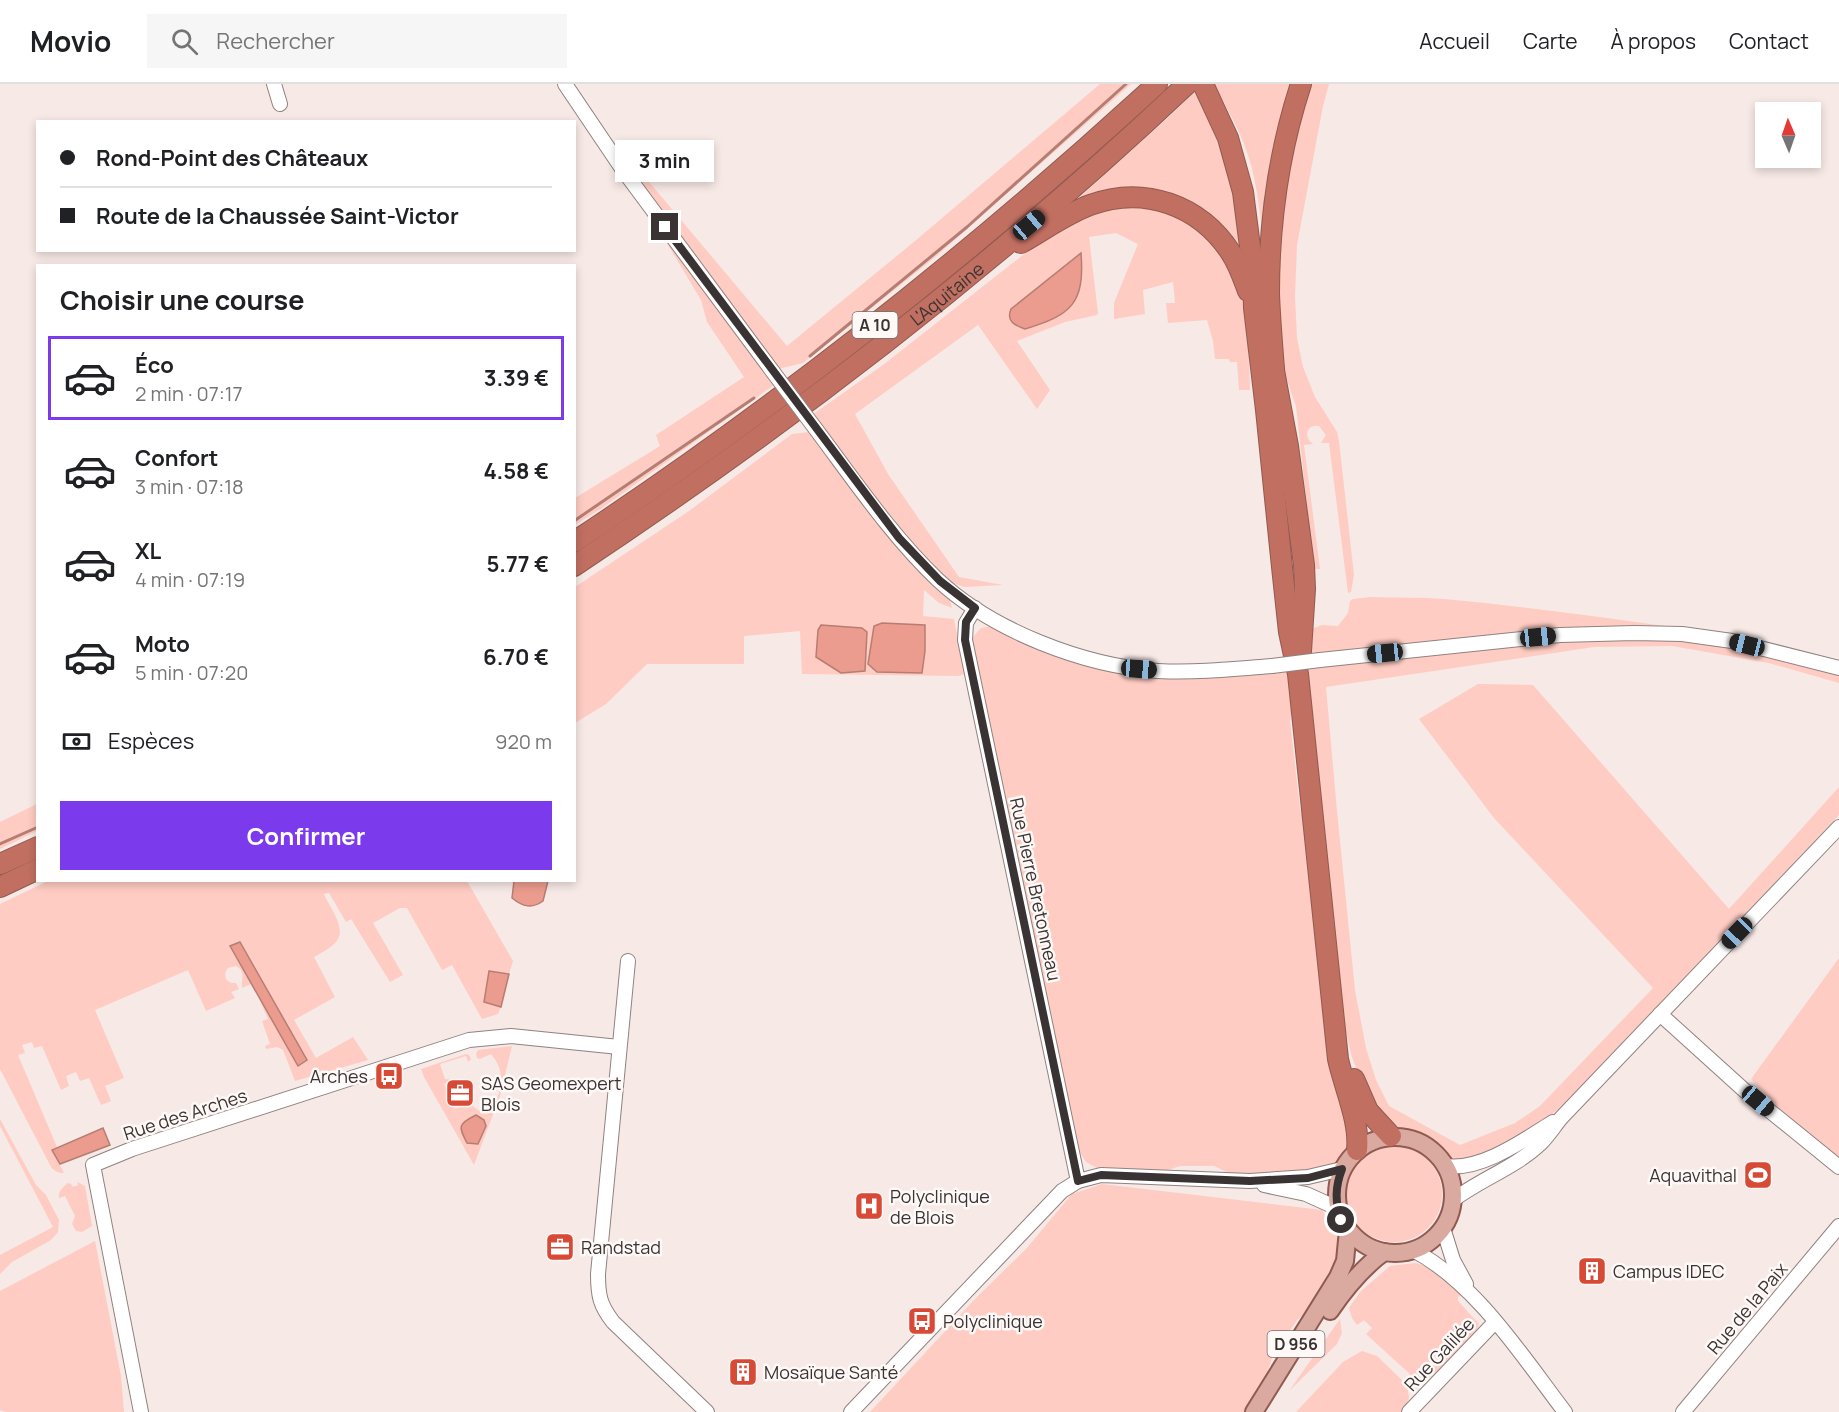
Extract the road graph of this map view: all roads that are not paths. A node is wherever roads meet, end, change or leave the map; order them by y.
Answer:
1 (274, 84) edge
2 (565, 84) edge
3 (1158, 84) edge
4 (1187, 84) edge
5 (1301, 84) edge
6 (1208, 89) edge
7 (280, 104) dead end
8 (984, 263) junction
9 (1254, 308) junction
10 (1274, 369) junction
11 (576, 541) edge
12 (576, 565) edge
13 (975, 608) junction
14 (1839, 668) edge
15 (1298, 674) junction
16 (1839, 827) edge
17 (36, 847) edge
18 (0, 864) edge
19 (36, 870) edge
20 (0, 886) edge
21 (628, 961) dead end
22 (1660, 1014) junction
23 (1335, 1021) junction
24 (619, 1047) junction
25 (1562, 1117) junction
26 (1391, 1136) junction
27 (1357, 1150) junction
28 (1446, 1166) junction
29 (1839, 1167) edge
30 (1342, 1169) junction
31 (1078, 1181) junction
32 (1250, 1181) junction
33 (1453, 1200) junction
34 (1337, 1209) junction
35 (1839, 1226) edge
36 (1443, 1228) junction
37 (1348, 1230) junction
38 (1413, 1250) junction
39 (1384, 1252) junction
40 (1472, 1293) junction
41 (1495, 1322) junction
42 (141, 1412) edge
43 (707, 1412) edge
44 (851, 1412) edge
45 (1254, 1412) edge
46 (1266, 1412) edge
47 (1409, 1412) edge
48 (1565, 1412) edge
49 (1683, 1412) edge

1 - 7 street
2 - 13 street, bridge
3 - 11 highway, L'Aquitaine / A 10
4 - 8 highway, L'Aquitaine / A 10
5 - 10 highway
6 - 9 highway
6 - 10 highway
8 - 9 highway
8 - 12 highway, L'Aquitaine / A 10
9 - 15 highway
10 - 15 highway
13 - 14 street, bridge
13 - 31 street, Rue Pierre Bretonneau
15 - 23 highway
16 - 22 street
17 - 18 highway
19 - 20 highway
21 - 24 street
22 - 25 street
22 - 29 street
23 - 26 highway
23 - 27 highway
24 - 42 street, Rue des Arches
24 - 43 street
25 - 28 street
25 - 33 street
26 - 27 main road
26 - 28 main road
27 - 30 main road
28 - 33 main road
30 - 32 street
30 - 34 main road
31 - 32 street
31 - 44 street
32 - 34 street
33 - 36 main road
34 - 37 main road
35 - 49 street, Rue de la Paix
36 - 38 main road
36 - 40 street
37 - 39 main road
37 - 45 main road, D 956
38 - 39 main road
38 - 40 street
39 - 46 main road, D 956
40 - 41 street
41 - 47 street, Rue Galilée
41 - 48 street

